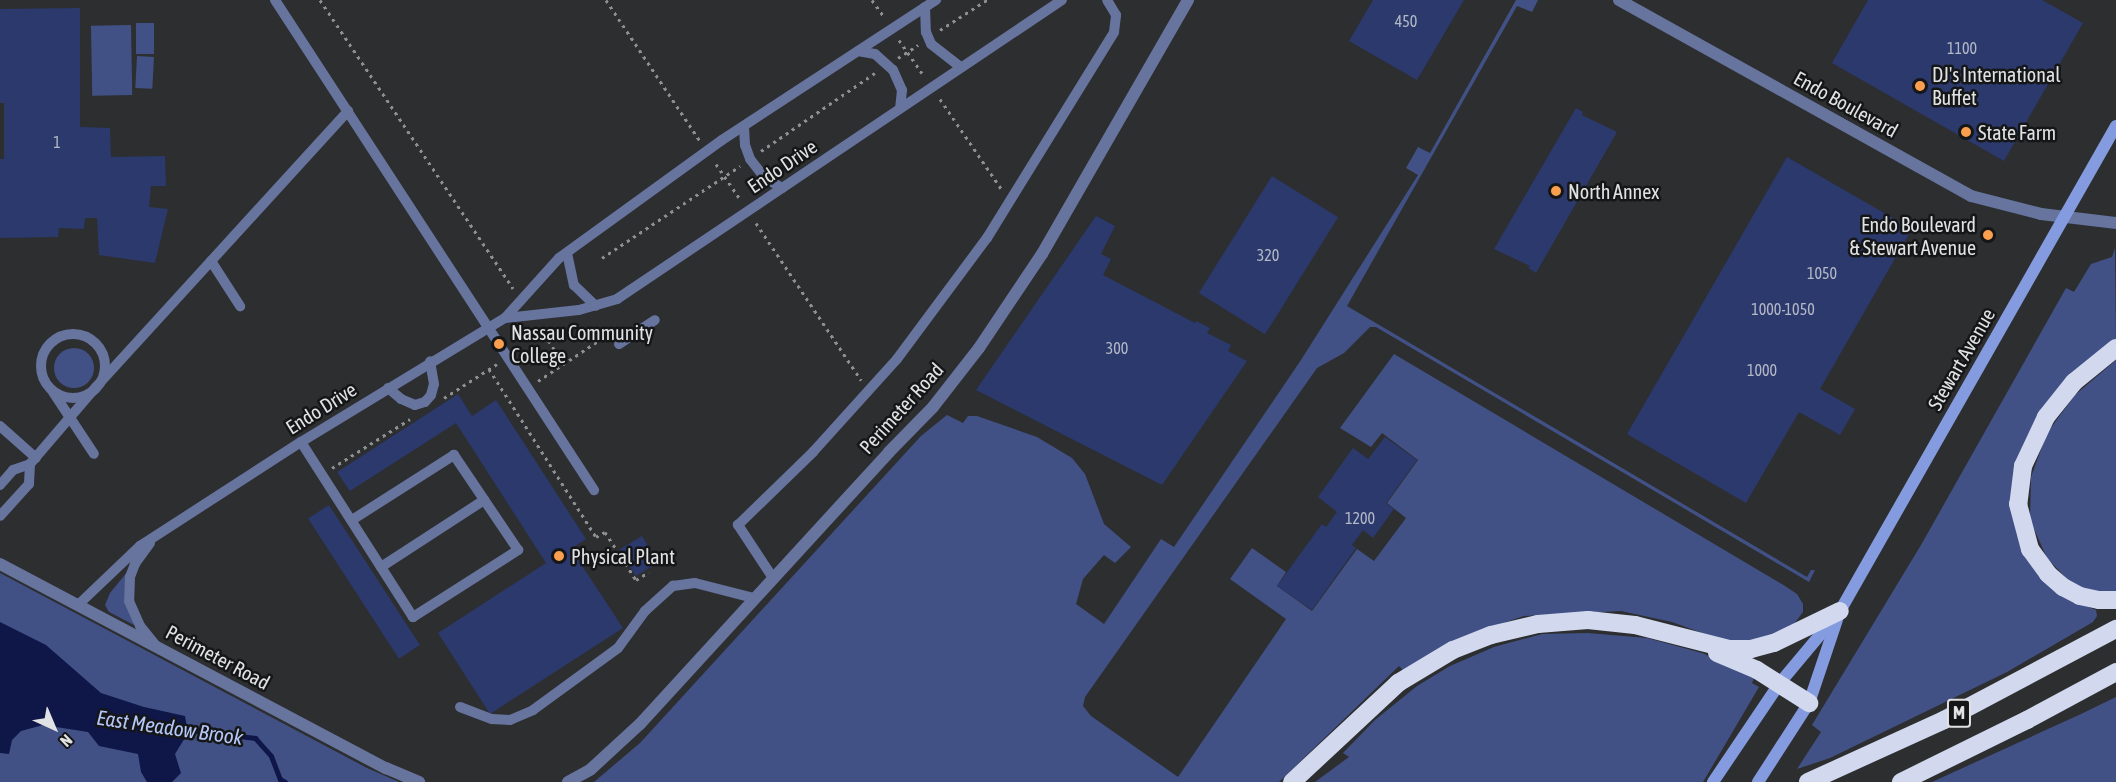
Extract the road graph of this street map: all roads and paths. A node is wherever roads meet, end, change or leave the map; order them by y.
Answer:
1 (275, 0) edge
2 (320, 0) edge
3 (606, 0) edge
4 (873, 0) edge
5 (936, 0) edge
6 (987, 0) edge
7 (1062, 0) edge
8 (1107, 0) edge
9 (1188, 0) edge
10 (1620, 0) edge
11 (925, 7) junction
12 (886, 20) dead end
13 (937, 33) dead end
14 (898, 39) dead end
15 (922, 42) dead end
16 (858, 51) junction
17 (907, 52) junction
18 (893, 61) dead end
19 (960, 67) junction
20 (879, 70) dead end
21 (925, 78) dead end
22 (940, 99) dead end
23 (900, 108) junction
24 (348, 111) junction
25 (744, 126) junction
26 (2116, 126) edge
27 (701, 142) dead end
28 (756, 154) dead end
29 (744, 163) dead end
30 (716, 164) dead end
31 (724, 176) junction
32 (782, 188) junction
33 (741, 201) dead end
34 (1010, 201) junction
35 (2063, 218) junction
36 (756, 223) dead end
37 (2116, 223) edge
38 (567, 253) junction
39 (603, 258) dead end
40 (211, 261) junction
41 (521, 300) junction
42 (240, 306) dead end
43 (596, 306) junction
44 (532, 315) junction
45 (505, 318) junction
46 (655, 320) dead end
47 (489, 327) junction
48 (619, 344) joint
49 (2116, 348) edge
50 (508, 357) junction
51 (430, 362) junction
52 (564, 364) junction
53 (489, 369) junction
54 (96, 387) junction
55 (388, 388) junction
56 (528, 388) junction
57 (868, 391) junction
58 (53, 392) junction
59 (436, 402) dead end
60 (417, 415) dead end
61 (70, 417) junction
62 (0, 426) edge
63 (301, 442) junction
64 (94, 454) dead end
65 (33, 461) junction
66 (336, 476) dead end
67 (0, 484) edge
68 (594, 490) dead end
69 (484, 500) junction
70 (0, 516) edge
71 (352, 520) junction
72 (158, 534) junction
73 (0, 564) edge
74 (381, 567) junction
75 (649, 572) dead end
76 (773, 578) junction
77 (754, 598) junction
78 (2116, 600) edge
79 (78, 605) junction
80 (1839, 611) junction
81 (2116, 629) edge
82 (1677, 635) junction
83 (156, 646) junction
84 (2116, 672) edge
85 (2116, 680) edge
86 (1779, 684) junction
87 (2080, 692) junction
88 (1809, 703) junction
89 (460, 707) dead end
90 (1758, 781) edge
91 (419, 782) edge
92 (567, 782) edge
93 (1292, 782) edge
94 (1713, 782) edge
95 (1808, 782) edge
96 (1901, 782) edge

1 - 24 lane
2 - 41 path
3 - 27 path
4 - 12 path
5 - 11 lane, Endo Drive
6 - 13 path
7 - 19 lane, Endo Drive
8 - 34 lane
9 - 76 street, Perimeter Road
10 - 35 street, Endo Boulevard
11 - 16 lane, Endo Drive
11 - 19 lane
14 - 17 path
15 - 17 path
16 - 23 lane
16 - 25 lane, Endo Drive
17 - 18 path
17 - 21 path
19 - 23 lane, Endo Drive
20 - 28 path
22 - 34 path
23 - 32 lane, Endo Drive
24 - 40 lane
24 - 47 lane
25 - 32 lane
25 - 38 lane, Endo Drive
26 - 35 main road, Stewart Avenue
29 - 31 path
30 - 31 path
31 - 33 path
31 - 39 path
32 - 43 lane, Endo Drive
34 - 57 lane
35 - 37 street, Endo Boulevard
35 - 80 main road, Stewart Avenue
36 - 57 path
38 - 41 lane, Endo Drive
38 - 43 lane
40 - 42 lane
40 - 54 lane
41 - 45 lane, Endo Drive
43 - 44 lane, Endo Drive
44 - 45 lane, Endo Drive
44 - 52 path
45 - 47 lane, Endo Drive
46 - 48 lane
47 - 50 lane
47 - 51 lane, Endo Drive
48 - 52 path
49 - 78 highway
50 - 53 path
50 - 56 lane
51 - 55 lane, Endo Drive
51 - 55 lane
52 - 56 path
53 - 59 path
53 - 75 path
54 - 58 lane
54 - 58 lane
54 - 61 lane
55 - 63 lane, Endo Drive
56 - 68 lane
57 - 76 lane
58 - 61 lane
60 - 66 path
61 - 64 lane
61 - 65 lane
62 - 65 lane
63 - 71 lane
63 - 72 lane, Endo Drive
65 - 67 lane
65 - 70 lane
69 - 71 lane
69 - 74 lane
69 - 74 lane
71 - 74 lane
72 - 79 lane, Endo Drive
72 - 83 lane, Endo Drive
73 - 79 street, Perimeter Road
76 - 77 street, Perimeter Road
77 - 89 lane
77 - 92 street, Perimeter Road
79 - 83 street, Perimeter Road
80 - 82 highway
80 - 86 main road, Stewart Avenue
80 - 88 main road, Stewart Avenue
81 - 95 highway, M
82 - 86 highway
82 - 93 highway
83 - 91 street, Perimeter Road
84 - 87 highway, M
85 - 87 highway
86 - 88 highway
86 - 94 main road, Stewart Avenue
87 - 96 highway, M
88 - 90 main road, Stewart Avenue

